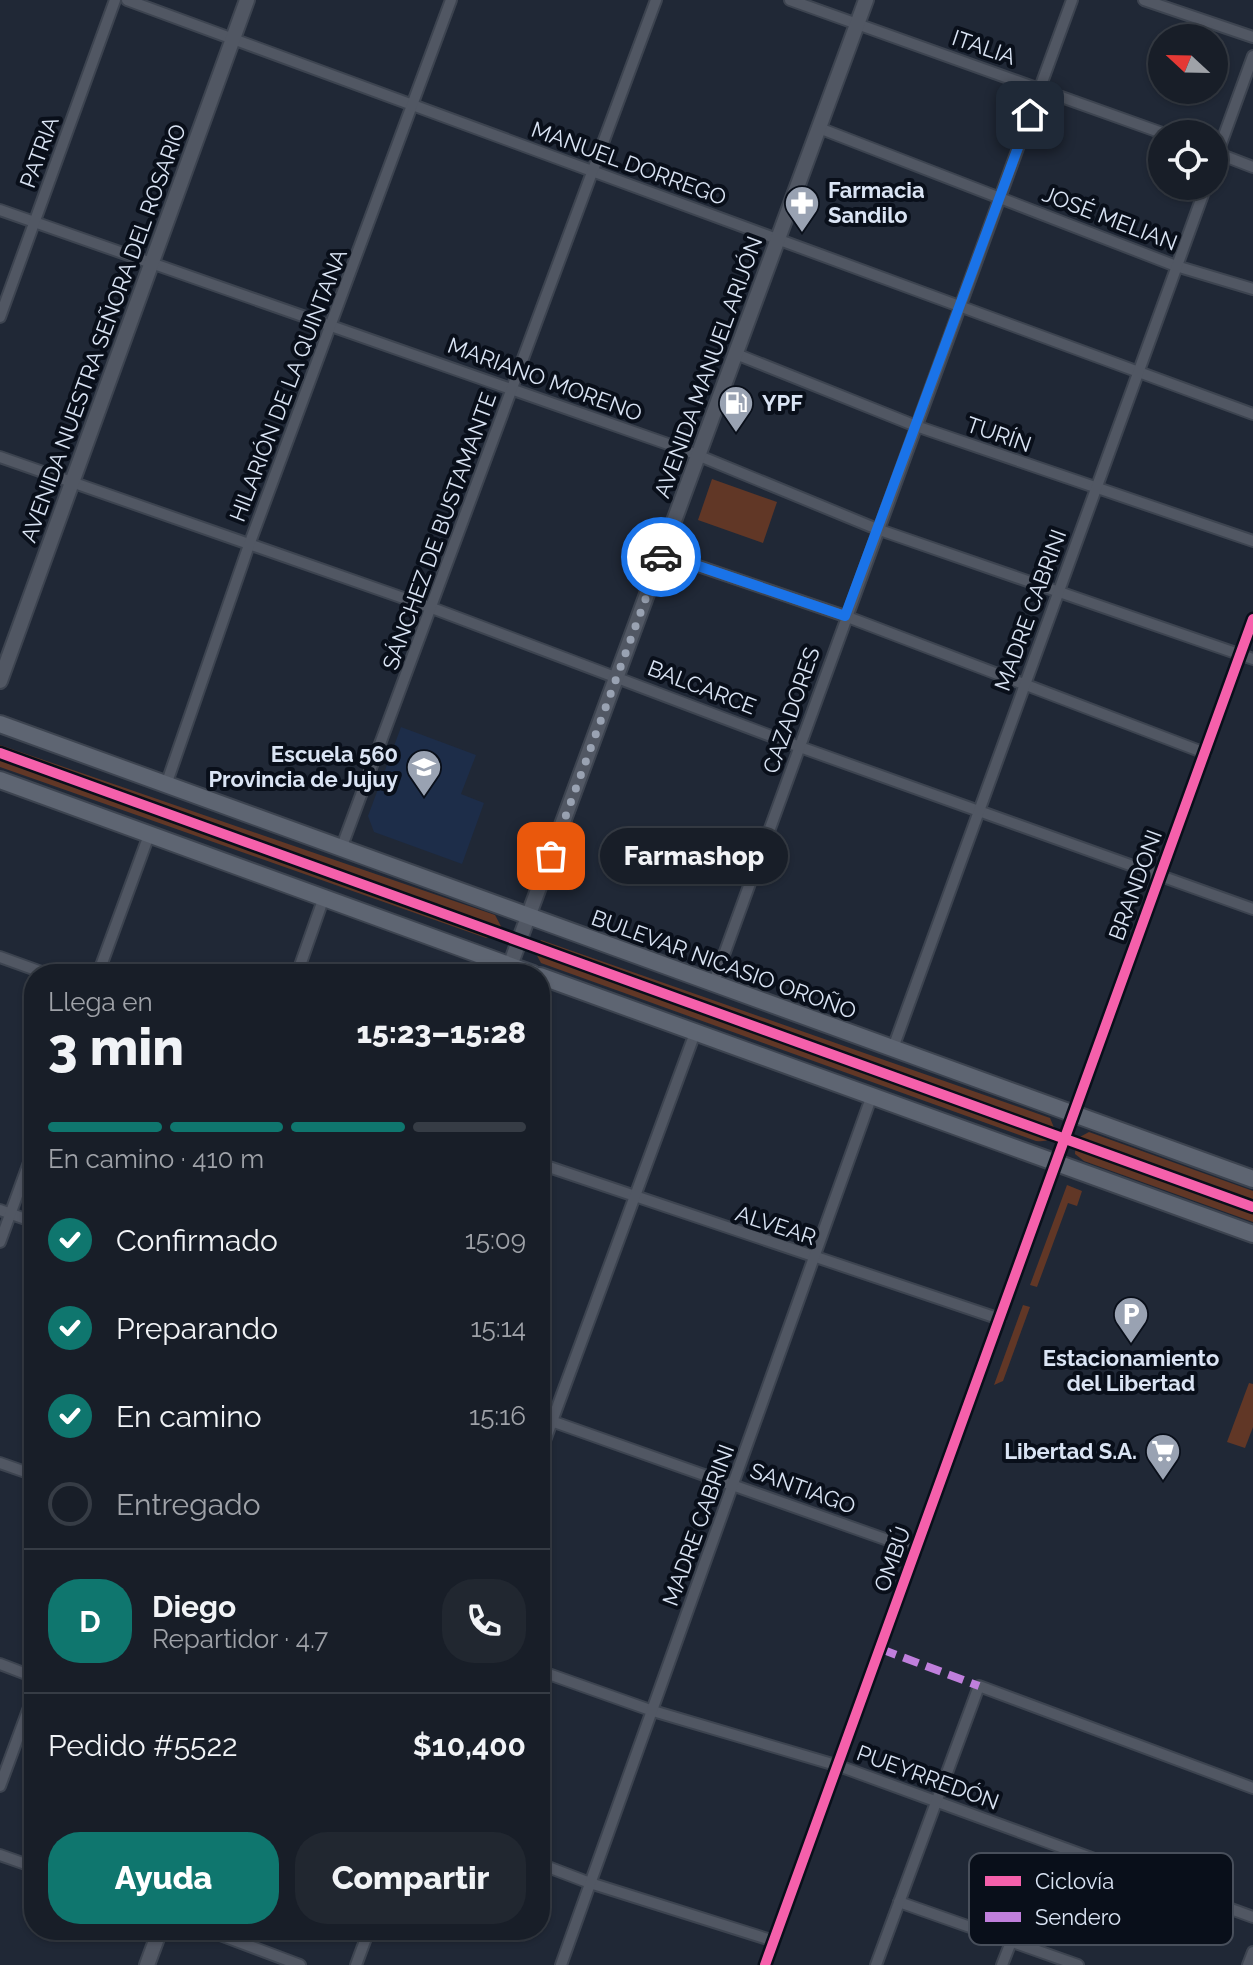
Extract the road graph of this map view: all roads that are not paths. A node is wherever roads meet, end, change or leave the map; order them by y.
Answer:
1 (115, 0) edge
2 (127, 0) edge
3 (247, 0) edge
4 (451, 0) edge
5 (656, 0) edge
6 (790, 0) edge
7 (866, 0) edge
8 (1072, 0) edge
9 (1144, 0) edge
10 (857, 25) junction
11 (1253, 37) edge
12 (232, 39) junction
13 (1253, 56) edge
14 (1039, 88) junction
15 (413, 105) junction
16 (1228, 122) edge
17 (819, 128) junction
18 (1148, 128) edge
19 (1228, 160) edge
20 (1253, 167) edge
21 (593, 171) junction
22 (1000, 196) junction
23 (1201, 200) edge
24 (0, 210) edge
25 (34, 222) junction
26 (779, 240) junction
27 (151, 264) junction
28 (1176, 266) junction
29 (1253, 289) edge
30 (960, 308) junction
31 (0, 317) edge
32 (333, 324) junction
33 (736, 354) junction
34 (1138, 372) junction
35 (513, 389) junction
36 (1253, 414) edge
37 (916, 426) junction
38 (699, 455) junction
39 (0, 457) edge
40 (72, 483) junction
41 (1095, 488) junction
42 (877, 529) junction
43 (1253, 541) edge
44 (249, 545) junction
45 (663, 554) junction
46 (1057, 593) junction
47 (432, 608) junction
48 (845, 616) junction
49 (1253, 619) edge
50 (1240, 654) junction
51 (1253, 659) edge
52 (617, 676) junction
53 (0, 681) edge
54 (1025, 683) junction
55 (0, 724) edge
56 (800, 747) junction
57 (1205, 753) junction
58 (0, 780) edge
59 (166, 785) junction
60 (978, 808) junction
61 (149, 835) junction
62 (341, 849) junction
63 (1160, 875) junction
64 (323, 900) junction
65 (1253, 909) edge
66 (528, 917) junction
67 (0, 957) edge
68 (102, 964) edge
69 (301, 964) edge
70 (492, 964) edge
71 (510, 964) edge
72 (24, 966) edge
73 (550, 980) edge
74 (714, 982) junction
75 (695, 1033) junction
76 (893, 1048) junction
77 (871, 1098) junction
78 (1074, 1114) junction
79 (1055, 1165) junction
80 (550, 1168) edge
81 (24, 1171) edge
82 (1253, 1178) edge
83 (635, 1199) junction
84 (5, 1212) edge
85 (24, 1219) edge
86 (1253, 1234) edge
87 (0, 1242) edge
88 (815, 1259) junction
89 (1000, 1319) junction
90 (552, 1422) junction
91 (550, 1427) edge
92 (0, 1463) edge
93 (24, 1471) edge
94 (734, 1485) junction
95 (916, 1550) junction
96 (0, 1664) edge
97 (24, 1673) edge
98 (550, 1675) edge
99 (653, 1711) junction
100 (24, 1721) edge
101 (839, 1766) junction
102 (0, 1786) edge
103 (1253, 1788) edge
104 (936, 1802) junction
105 (1077, 1853) edge
106 (0, 1855) edge
107 (24, 1863) edge
108 (550, 1868) edge
109 (590, 1883) junction
110 (899, 1902) junction
111 (1233, 1910) edge
112 (1253, 1917) edge
113 (969, 1927) edge
114 (156, 1940) edge
115 (234, 1940) edge
116 (365, 1940) edge
117 (774, 1941) junction
118 (1010, 1945) edge
119 (1020, 1945) edge
120 (1253, 1952) edge
121 (147, 1965) edge
122 (300, 1965) edge
123 (356, 1965) edge
124 (561, 1965) edge
125 (765, 1965) edge
126 (876, 1965) edge
127 (1002, 1965) edge
128 (1078, 1965) edge
129 (1248, 1965) edge

1 - 25 street, PATRIA
2 - 12 street, MANUEL DORREGO
3 - 12 street, AVENIDA NUESTRA SEÑORA DEL ROSARIO
4 - 15 street, HILARIÓN DE LA QUINTANA
5 - 21 street, SÁNCHEZ DE BUSTAMANTE
6 - 10 street, ITALIA
7 - 10 street, AVENIDA MANUEL ARIJÓN
8 - 14 street, CAZADORES
9 - 11 street
10 - 14 street, ITALIA
10 - 17 street, AVENIDA MANUEL ARIJÓN
12 - 15 street, MANUEL DORREGO
12 - 27 street, AVENIDA NUESTRA SEÑORA DEL ROSARIO
13 - 16 street
14 - 18 street, ITALIA
14 - 22 street, CAZADORES
15 - 21 street, MANUEL DORREGO
15 - 32 street, HILARIÓN DE LA QUINTANA
17 - 22 street, JOSÉ MELIAN
17 - 26 street, AVENIDA MANUEL ARIJÓN
19 - 20 street
21 - 26 street, MANUEL DORREGO
21 - 35 street, SÁNCHEZ DE BUSTAMANTE
22 - 28 street, JOSÉ MELIAN
22 - 30 street, CAZADORES
23 - 28 street, MADRE CABRINI
24 - 25 street, MARIANO MORENO
25 - 27 street, MARIANO MORENO
25 - 31 street, PATRIA
26 - 30 street, MANUEL DORREGO
26 - 33 street, AVENIDA MANUEL ARIJÓN
27 - 32 street, MARIANO MORENO
27 - 40 street, AVENIDA NUESTRA SEÑORA DEL ROSARIO
28 - 29 street, JOSÉ MELIAN
28 - 34 street, MADRE CABRINI
30 - 34 street, MANUEL DORREGO
30 - 37 street, CAZADORES
32 - 35 street, MARIANO MORENO
32 - 44 street, HILARIÓN DE LA QUINTANA
33 - 37 street, TURÍN
33 - 38 street, AVENIDA MANUEL ARIJÓN
34 - 36 street, MANUEL DORREGO
34 - 41 street, MADRE CABRINI
35 - 38 street, MARIANO MORENO
35 - 47 street, SÁNCHEZ DE BUSTAMANTE
37 - 41 street, TURÍN
37 - 42 street, CAZADORES
38 - 42 street, MARIANO MORENO
38 - 45 street, AVENIDA MANUEL ARIJÓN
39 - 40 street, BALCARCE
40 - 44 street, BALCARCE
40 - 53 street, AVENIDA NUESTRA SEÑORA DEL ROSARIO
41 - 43 street, TURÍN
41 - 46 street, MADRE CABRINI
42 - 46 street, MARIANO MORENO
42 - 48 street, CAZADORES
44 - 47 street, BALCARCE
44 - 59 street, HILARIÓN DE LA QUINTANA
45 - 48 street
45 - 52 street, AVENIDA MANUEL ARIJÓN
46 - 50 street, MARIANO MORENO
46 - 54 street, MADRE CABRINI
47 - 52 street, BALCARCE
47 - 62 street, SÁNCHEZ DE BUSTAMANTE
48 - 54 street
48 - 56 street, CAZADORES
49 - 50 street, BRANDONI
50 - 51 street, MARIANO MORENO
50 - 57 street, BRANDONI
52 - 56 street, BALCARCE
52 - 66 street, AVENIDA MANUEL ARIJÓN
54 - 57 street
54 - 60 street, MADRE CABRINI
55 - 59 main road, BULEVAR NICASIO OROÑO
56 - 60 street, BALCARCE
56 - 74 street, CAZADORES
57 - 63 street, BRANDONI
58 - 61 main road
59 - 62 main road, BULEVAR NICASIO OROÑO
60 - 63 street, BALCARCE
60 - 76 street, MADRE CABRINI
61 - 64 main road
61 - 68 street
62 - 66 main road, BULEVAR NICASIO OROÑO
63 - 65 street, BALCARCE
63 - 78 street, BRANDONI
64 - 69 street
64 - 70 main road
66 - 71 street, AVENIDA MANUEL ARIJÓN
66 - 74 main road, BULEVAR NICASIO OROÑO
67 - 72 street
73 - 75 main road
74 - 76 main road, BULEVAR NICASIO OROÑO
75 - 77 main road
75 - 83 street
76 - 78 main road, BULEVAR NICASIO OROÑO
77 - 79 main road
77 - 88 street, MADRE CABRINI
78 - 79 street, BRANDONI
78 - 82 main road, BULEVAR NICASIO OROÑO
79 - 86 main road
79 - 89 street, OMBÚ
80 - 83 street, ALVEAR
81 - 84 street
83 - 88 street, ALVEAR
83 - 90 street
84 - 85 street
84 - 87 street
88 - 89 street, ALVEAR
88 - 94 street, MADRE CABRINI
89 - 95 street, OMBÚ
90 - 91 street
90 - 94 street, SANTIAGO
92 - 93 street
94 - 95 street, SANTIAGO
94 - 99 street, MADRE CABRINI
95 - 101 street, OMBÚ
96 - 97 street
98 - 99 street, PUEYRREDÓN
99 - 101 street, PUEYRREDÓN
99 - 109 street, MADRE CABRINI
100 - 102 street
101 - 104 street, PUEYRREDÓN
101 - 117 street, OMBÚ
103 - 104 street
104 - 105 street, PUEYRREDÓN
104 - 110 street
106 - 107 street
108 - 109 street
109 - 117 street
109 - 124 street, MADRE CABRINI
110 - 113 street
110 - 126 street
111 - 112 street, PUEYRREDÓN
114 - 121 street
115 - 122 street
116 - 123 street
117 - 125 street, OMBÚ
118 - 127 street
119 - 128 street
120 - 129 street

